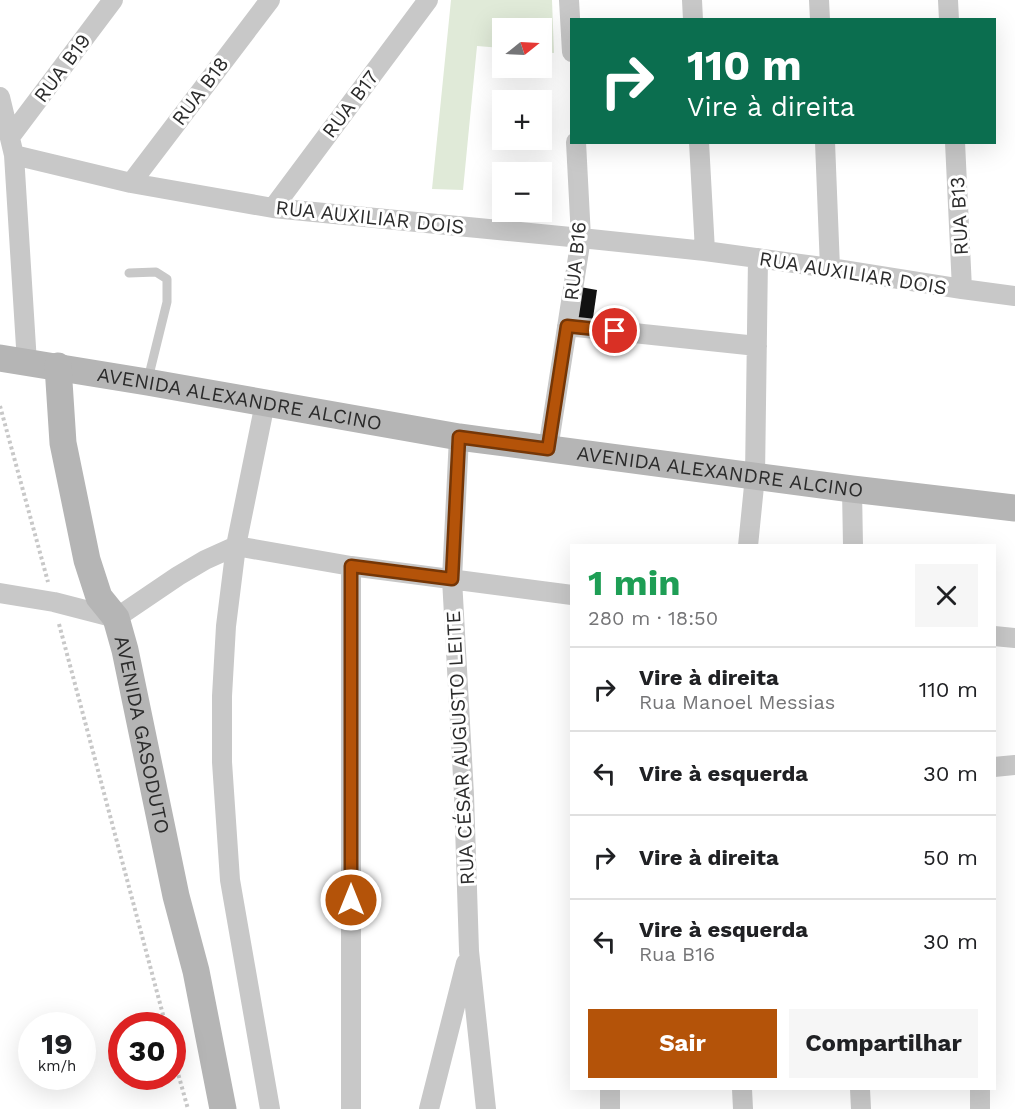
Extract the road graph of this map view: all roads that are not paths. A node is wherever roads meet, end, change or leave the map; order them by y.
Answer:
1 (113, 0) edge
2 (270, 0) edge
3 (428, 0) edge
4 (569, 0) edge
5 (692, 0) edge
6 (819, 0) edge
7 (948, 0) edge
8 (570, 18) edge
9 (693, 18) edge
10 (820, 18) edge
11 (949, 18) edge
12 (0, 97) edge
13 (576, 144) edge
14 (699, 144) edge
15 (825, 144) edge
16 (955, 144) edge
17 (12, 146) junction
18 (131, 183) junction
19 (273, 208) junction
20 (581, 238) junction
21 (705, 251) junction
22 (758, 258) junction
23 (830, 268) junction
24 (129, 273) dead end
25 (962, 290) junction
26 (1015, 296) edge
27 (567, 326) junction
28 (757, 346) junction
29 (0, 358) edge
30 (27, 363) junction
31 (58, 366) junction
32 (147, 382) junction
33 (265, 404) junction
34 (459, 437) junction
35 (548, 449) junction
36 (755, 476) junction
37 (852, 489) junction
38 (1015, 508) edge
39 (748, 544) edge
40 (853, 544) edge
41 (236, 546) junction
42 (351, 566) junction
43 (452, 579) junction
44 (0, 593) edge
45 (570, 595) edge
46 (116, 618) junction
47 (996, 636) edge
48 (1015, 638) edge
49 (1015, 765) edge
50 (996, 767) edge
51 (469, 951) junction
52 (610, 1090) edge
53 (742, 1090) edge
54 (860, 1090) edge
55 (980, 1090) edge
56 (223, 1109) edge
57 (270, 1109) edge
58 (351, 1109) edge
59 (429, 1109) edge
60 (486, 1109) edge
61 (610, 1109) edge
62 (743, 1109) edge
63 (861, 1109) edge
64 (980, 1109) edge

1 - 17 street, RUA B19
2 - 18 street, RUA B18
3 - 19 street, RUA B17
4 - 8 street
5 - 9 street
6 - 10 street
7 - 11 street
12 - 17 street
13 - 20 street, RUA B16
14 - 21 street
15 - 23 street
16 - 25 street, RUA B13
17 - 18 street, RUA AUXILIAR DOIS
17 - 30 street
18 - 19 street, RUA AUXILIAR DOIS
19 - 20 street, RUA AUXILIAR DOIS
20 - 21 street, RUA AUXILIAR DOIS
20 - 27 street, RUA B16
21 - 22 street, RUA AUXILIAR DOIS
22 - 23 street, RUA AUXILIAR DOIS
22 - 28 street
23 - 25 street, RUA AUXILIAR DOIS
24 - 32 lane
25 - 26 street, RUA AUXILIAR DOIS
27 - 28 street
27 - 35 street, RUA B16
28 - 36 street
29 - 30 street, AVENIDA ALEXANDRE ALCINO
30 - 31 street, AVENIDA ALEXANDRE ALCINO
31 - 32 street, AVENIDA ALEXANDRE ALCINO
31 - 46 street, AVENIDA GASODUTO
32 - 33 street, AVENIDA ALEXANDRE ALCINO
33 - 34 street, AVENIDA ALEXANDRE ALCINO
33 - 41 street
34 - 35 street, AVENIDA ALEXANDRE ALCINO
34 - 43 street, RUA CÉSAR AUGUSTO LEITE
35 - 36 street, AVENIDA ALEXANDRE ALCINO
36 - 37 street, AVENIDA ALEXANDRE ALCINO
36 - 39 street
37 - 38 street, AVENIDA ALEXANDRE ALCINO
37 - 40 street
41 - 42 street
41 - 46 street
41 - 57 street
42 - 43 street
42 - 58 street
43 - 45 street
43 - 51 street, RUA CÉSAR AUGUSTO LEITE
44 - 46 street
46 - 56 street, AVENIDA GASODUTO
47 - 48 street
49 - 50 street
51 - 59 street, RUA CÉSAR AUGUSTO LEITE
51 - 60 street, RUA CÉSAR AUGUSTO LEITE
52 - 61 street
53 - 62 street
54 - 63 street
55 - 64 street

